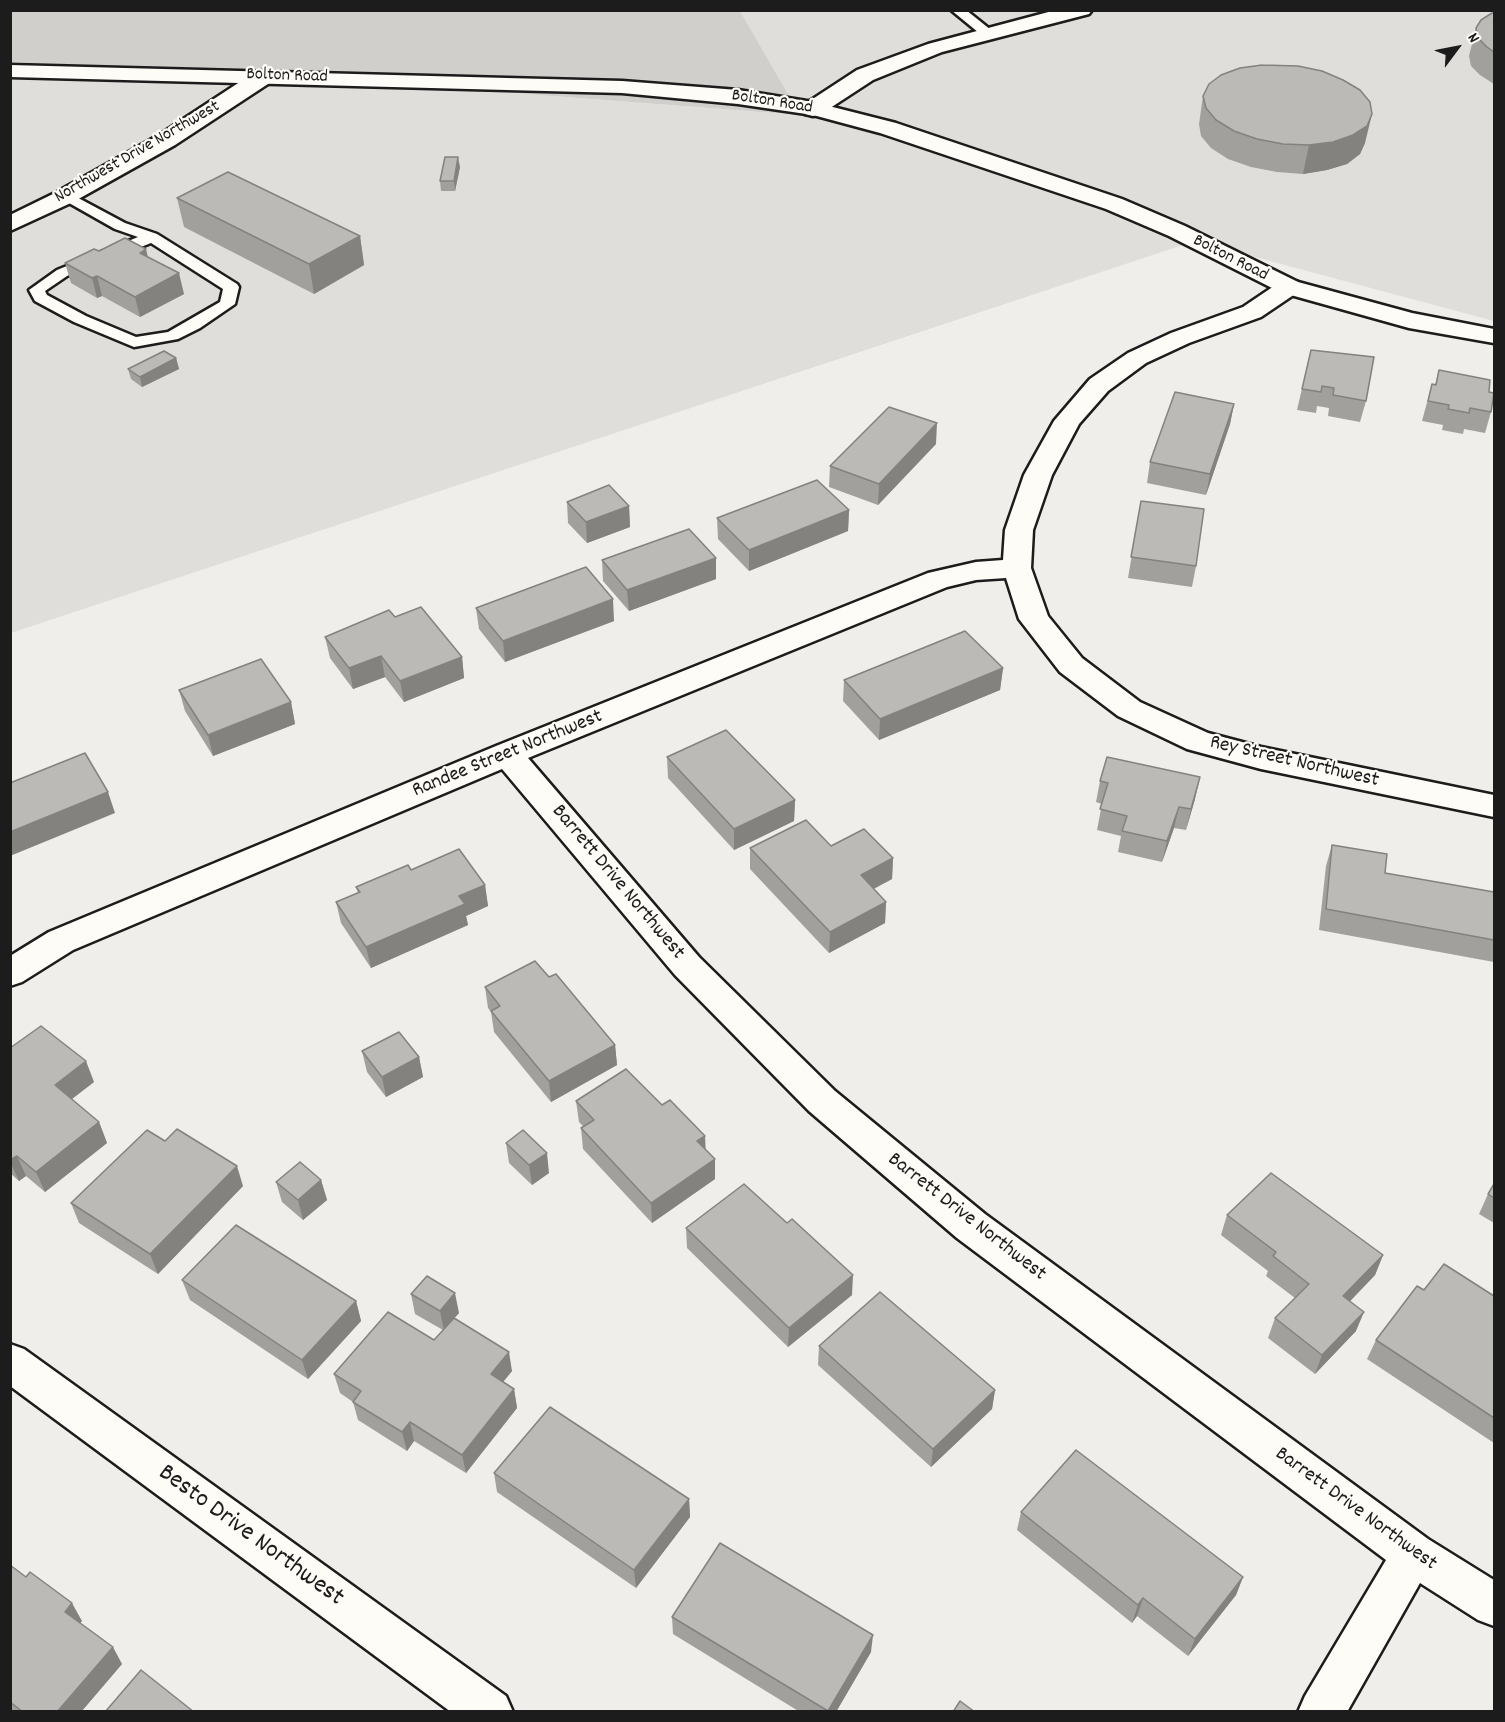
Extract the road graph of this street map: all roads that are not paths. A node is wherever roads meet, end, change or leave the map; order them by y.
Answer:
1 (957, 10) edge
2 (1082, 10) edge
3 (988, 34) junction
4 (10, 71) edge
5 (263, 77) junction
6 (813, 109) junction
7 (67, 196) junction
8 (10, 224) edge
9 (152, 237) junction
10 (1289, 287) junction
11 (1494, 336) edge
12 (1017, 568) junction
13 (507, 754) junction
14 (1494, 806) edge
15 (10, 973) edge
16 (10, 1362) edge
17 (1413, 1554) junction
18 (1494, 1605) edge
19 (490, 1712) edge
20 (1321, 1712) edge

1 - 3 lane
2 - 3 street
3 - 6 street
4 - 5 street, Bolton Road
5 - 6 street, Bolton Road
5 - 7 street, Northwest Drive Northwest
6 - 10 street, Bolton Road
7 - 8 street, Northwest Drive Northwest
7 - 9 lane
9 - 9 lane
10 - 11 street, Bolton Road
10 - 12 street, Rey Street Northwest
12 - 13 street, Randee Street Northwest
12 - 14 street, Rey Street Northwest
13 - 15 street, Randee Street Northwest
13 - 17 street, Barrett Drive Northwest
16 - 19 street, Besto Drive Northwest
17 - 18 street, Barrett Drive Northwest
17 - 20 street

